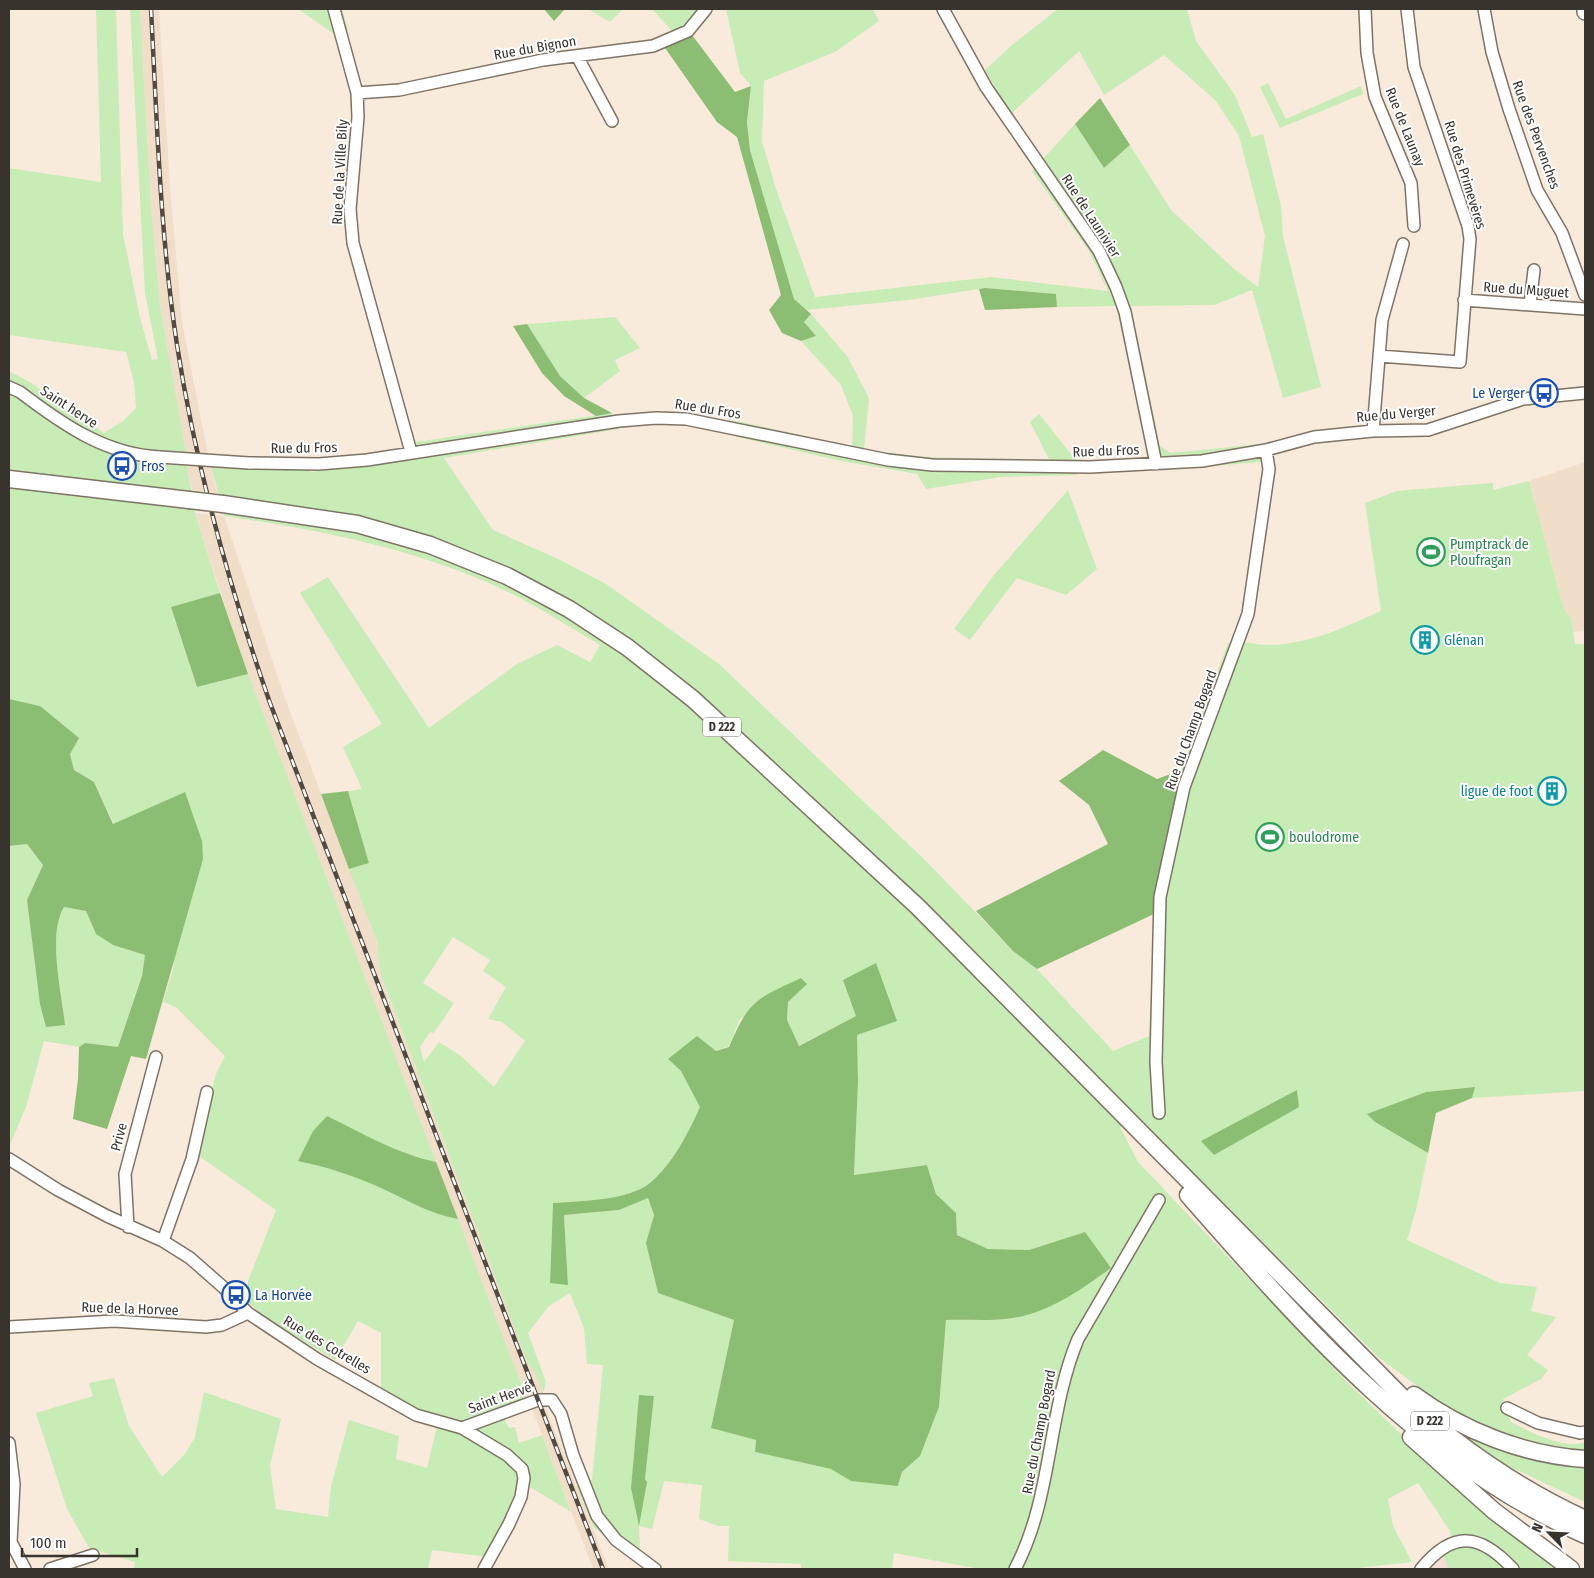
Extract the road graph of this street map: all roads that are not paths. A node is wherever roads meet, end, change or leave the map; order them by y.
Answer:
1 (334, 9) edge
2 (706, 9) edge
3 (943, 9) edge
4 (1365, 9) edge
5 (1407, 9) edge
6 (1484, 9) edge
7 (577, 56) junction
8 (356, 93) junction
9 (612, 121) dead end
10 (1414, 226) dead end
11 (1403, 244) dead end
12 (1534, 270) dead end
13 (1585, 295) edge
14 (1464, 300) junction
15 (1530, 305) junction
16 (1585, 309) edge
17 (1379, 356) junction
18 (9, 387) edge
19 (1585, 393) edge
20 (1373, 431) junction
21 (114, 450) joint
22 (1266, 450) junction
23 (410, 452) junction
24 (1156, 464) junction
25 (9, 479) edge
26 (156, 1057) dead end
27 (207, 1092) dead end
28 (1158, 1113) dead end
29 (1123, 1117) junction
30 (9, 1159) edge
31 (1159, 1200) dead end
32 (128, 1227) junction
33 (163, 1241) junction
34 (1307, 1302) junction
35 (248, 1313) junction
36 (9, 1327) edge
37 (1333, 1351) junction
38 (1507, 1408) dead end
39 (462, 1428) junction
40 (1585, 1432) edge
41 (9, 1443) edge
42 (1585, 1459) edge
43 (1585, 1519) edge
44 (1585, 1535) edge
45 (93, 1555) dead end
46 (25, 1569) edge
47 (50, 1569) edge
48 (484, 1569) edge
49 (655, 1569) edge
50 (1015, 1569) edge
51 (1421, 1569) edge
52 (1513, 1569) edge
53 (1571, 1569) edge

1 - 8 street, Rue de la Ville Bily
2 - 7 street, Rue du Bignon
3 - 24 street, Rue de Launivier
4 - 10 street, Rue de Launay
5 - 14 street, Rue des Primevères
6 - 13 street, Rue des Pervenches
7 - 8 street, Rue du Bignon
7 - 9 street
8 - 23 street, Rue de la Ville Bily
11 - 17 street
12 - 15 street
14 - 15 street, Rue du Muguet
14 - 17 street, Rue des Primevères
15 - 16 street, Rue du Muguet
17 - 20 street
18 - 21 street, Saint herve
19 - 20 street, Rue du Verger
20 - 22 street, Rue du Verger
21 - 23 street, Rue du Fros, bridge
22 - 24 street, Rue du Fros
22 - 28 street, Rue du Champ Bogard
23 - 24 street, Rue du Fros
25 - 29 highway, D 222, bridge
26 - 32 street, Prive
27 - 33 street
29 - 34 highway, D 222
29 - 37 highway, D 222
30 - 32 street, Rue des Cotrelles
31 - 50 street, Rue du Champ Bogard
32 - 33 street, Rue des Cotrelles
33 - 35 street, Rue des Cotrelles
34 - 42 highway
34 - 43 highway, D 222
35 - 36 street, Rue de la Horvee
35 - 39 street, Rue des Cotrelles
37 - 44 highway, D 222
37 - 53 highway
38 - 40 street
39 - 48 street, Rue des Cotrelles
39 - 49 street, Saint Hervé
41 - 46 street
45 - 47 street
51 - 52 street

